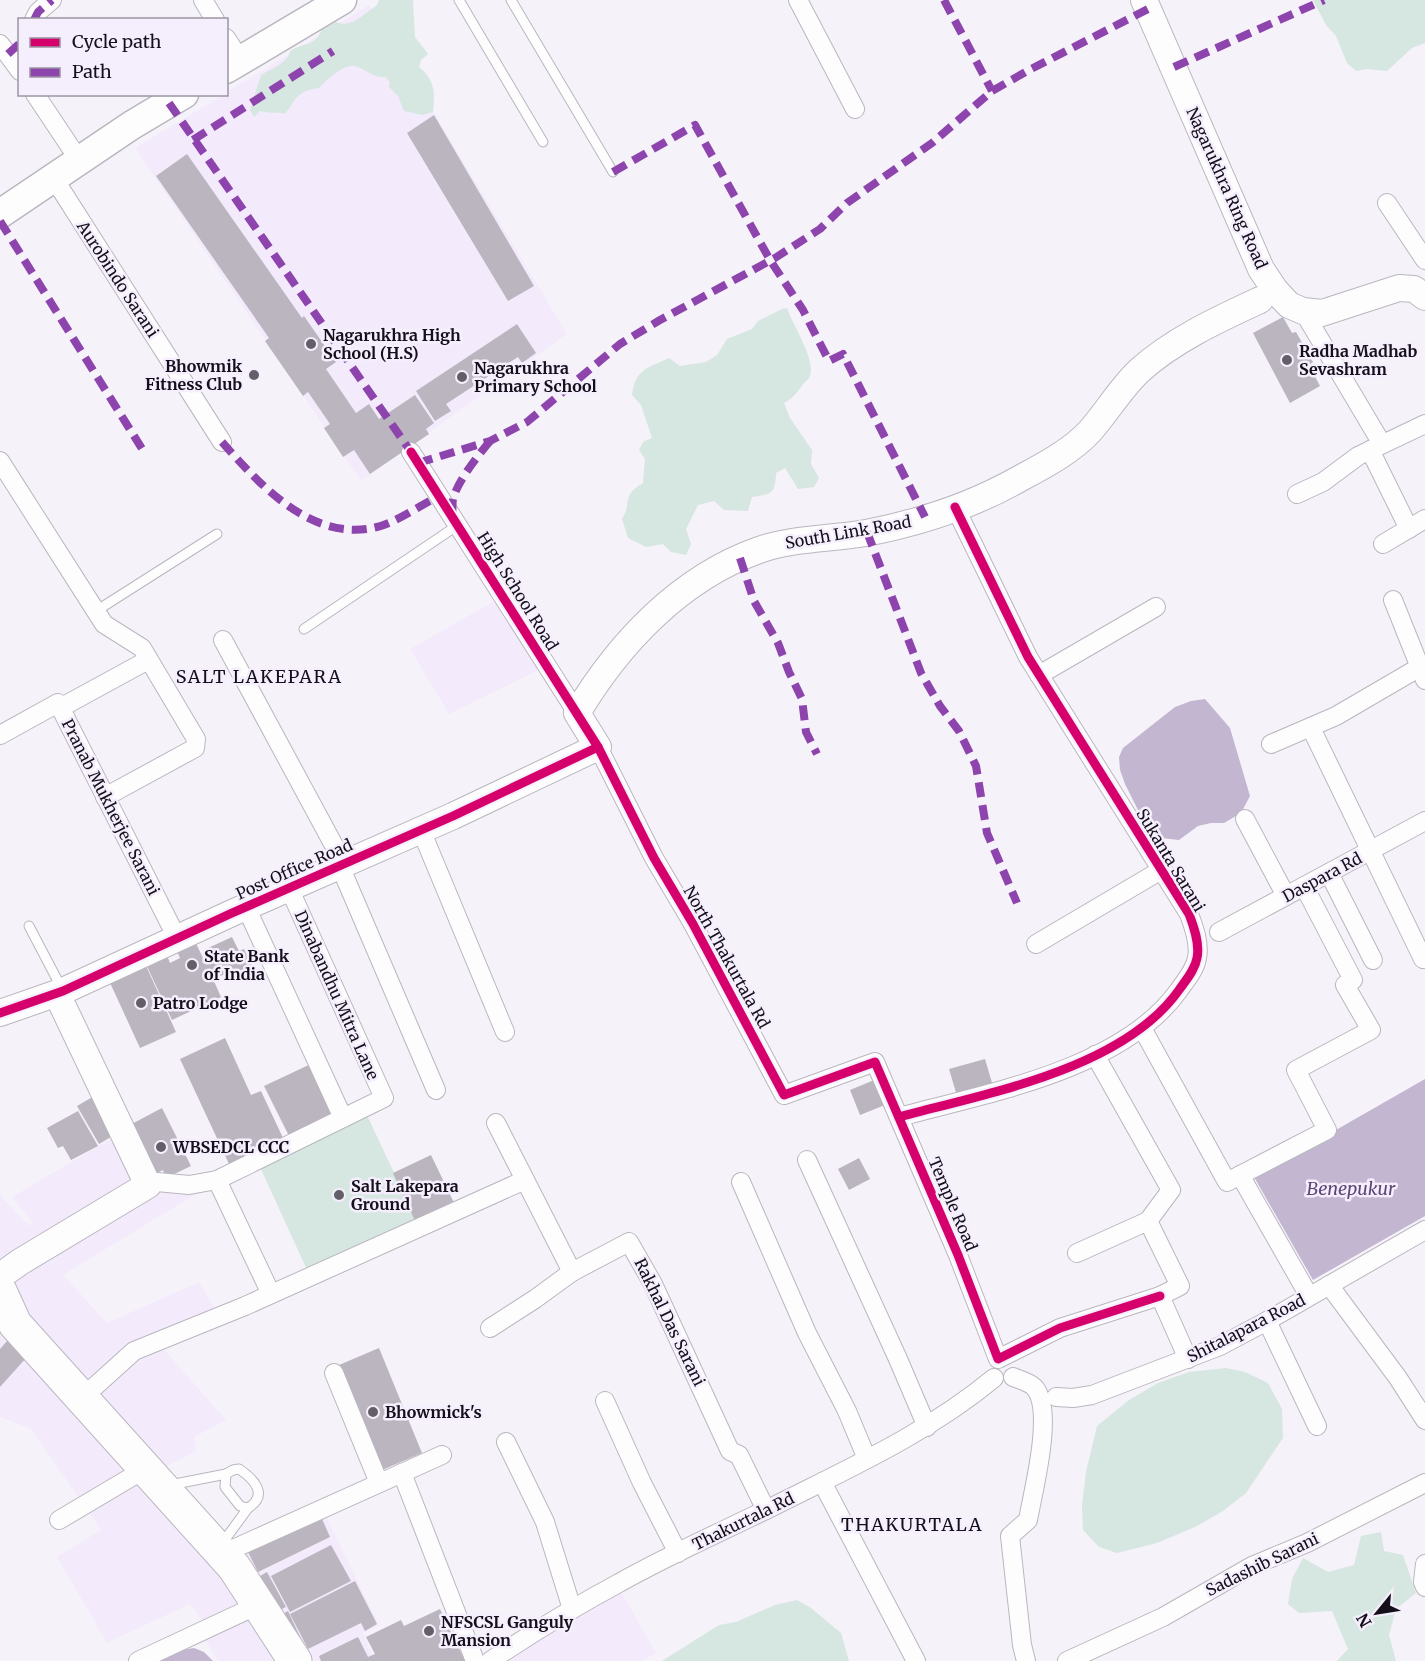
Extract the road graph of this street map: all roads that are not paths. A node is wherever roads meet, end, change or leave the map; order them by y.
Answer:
1 (52, 0) edge
2 (203, 0) edge
3 (342, 0) edge
4 (459, 0) edge
5 (511, 0) edge
6 (798, 0) edge
7 (1144, 0) edge
8 (35, 18) edge
9 (214, 18) edge
10 (9, 47) edge
11 (231, 56) edge
12 (18, 67) edge
13 (36, 96) edge
14 (181, 96) edge
15 (855, 109) dead end
16 (543, 142) dead end
17 (79, 160) junction
18 (613, 172) dead end
19 (53, 177) junction
20 (1386, 203) dead end
21 (0, 214) edge
22 (1425, 260) edge
23 (1261, 269) junction
24 (1425, 297) edge
25 (1260, 300) junction
26 (1296, 308) junction
27 (1425, 424) edge
28 (222, 442) dead end
29 (1376, 447) junction
30 (411, 452) dead end
31 (0, 461) edge
32 (1297, 494) dead end
33 (955, 507) junction
34 (1425, 519) edge
35 (458, 525) junction
36 (1409, 529) junction
37 (217, 534) dead end
38 (1383, 544) dead end
39 (1393, 600) dead end
40 (1156, 607) dead end
41 (96, 610) junction
42 (304, 629) dead end
43 (223, 640) dead end
44 (1418, 643) edge
45 (148, 660) junction
46 (1423, 673) edge
47 (1038, 675) junction
48 (60, 708) junction
49 (577, 713) junction
50 (1311, 728) junction
51 (0, 735) edge
52 (1271, 744) dead end
53 (598, 747) junction
54 (105, 797) junction
55 (1245, 819) dead end
56 (1425, 820) edge
57 (420, 830) junction
58 (1370, 851) junction
59 (342, 865) junction
60 (1162, 869) junction
61 (1329, 873) junction
62 (1304, 886) junction
63 (289, 888) junction
64 (1286, 896) junction
65 (246, 907) junction
66 (1190, 914) junction
67 (29, 926) dead end
68 (1219, 932) junction
69 (177, 938) junction
70 (1036, 944) dead end
71 (1197, 957) junction
72 (1423, 959) dead end
73 (1373, 960) dead end
74 (60, 992) junction
75 (0, 1013) edge
76 (1142, 1028) junction
77 (505, 1032) dead end
78 (1095, 1055) junction
79 (875, 1062) joint
80 (436, 1090) dead end
81 (899, 1117) junction
82 (343, 1118) junction
83 (496, 1123) dead end
84 (807, 1160) dead end
85 (1240, 1176) junction
86 (217, 1180) junction
87 (525, 1180) junction
88 (741, 1182) dead end
89 (148, 1185) junction
90 (1148, 1221) junction
91 (1425, 1230) edge
92 (1077, 1253) dead end
93 (572, 1272) junction
94 (0, 1276) edge
95 (1329, 1285) junction
96 (0, 1291) edge
97 (271, 1294) junction
98 (1160, 1296) junction
99 (1309, 1296) junction
100 (5, 1313) edge
101 (1267, 1321) junction
102 (490, 1328) dead end
103 (998, 1359) junction
104 (1188, 1359) junction
105 (334, 1373) dead end
106 (1013, 1377) junction
107 (994, 1378) junction
108 (82, 1398) junction
109 (605, 1401) dead end
110 (1050, 1403) junction
111 (1425, 1420) edge
112 (1317, 1426) dead end
113 (927, 1427) junction
114 (506, 1442) dead end
115 (441, 1455) dead end
116 (867, 1460) junction
117 (402, 1473) junction
118 (226, 1474) junction
119 (153, 1478) junction
120 (822, 1482) junction
121 (379, 1483) junction
122 (1425, 1483) edge
123 (248, 1508) junction
124 (766, 1510) junction
125 (59, 1520) dead end
126 (220, 1552) junction
127 (678, 1553) junction
128 (1425, 1564) edge
129 (1425, 1587) edge
130 (258, 1605) junction
131 (572, 1609) junction
132 (138, 1661) edge
133 (295, 1661) edge
134 (475, 1661) edge
135 (490, 1661) edge
136 (915, 1661) edge
137 (1026, 1661) edge
138 (1067, 1661) edge

1 - 8 street
2 - 9 street
3 - 11 main road
4 - 16 lane
5 - 18 lane
6 - 15 street
7 - 23 street, Nagarukhra Ring Road
10 - 12 street
13 - 17 street
14 - 17 main road
17 - 19 main road
19 - 21 main road
19 - 28 street, Aurobindo Sarani
20 - 22 street
23 - 25 street
23 - 26 street, Nagarukhra Ring Road
24 - 26 street
25 - 26 street
25 - 33 street, South Link Road
26 - 29 street
27 - 29 street
29 - 32 street
29 - 36 street
30 - 35 street, High School Road
31 - 41 street
33 - 47 street, Sukanta Sarani
33 - 49 street, South Link Road
34 - 36 street
35 - 42 lane
35 - 49 street, High School Road
36 - 38 street
37 - 41 lane
39 - 44 street
40 - 47 street
41 - 45 street
43 - 59 street
44 - 46 street
45 - 48 street
45 - 54 street
46 - 50 street
47 - 60 street, Sukanta Sarani
48 - 51 street, Pranab Mukherjee Sarani
48 - 54 street, Pranab Mukherjee Sarani
49 - 53 street, High School Road
50 - 52 street
50 - 58 street
53 - 57 street, Post Office Road
53 - 79 street, North Thakurtala Rd
54 - 69 street, Pranab Mukherjee Sarani
55 - 64 street
56 - 58 street, Daspara Rd
57 - 59 street, Post Office Road
57 - 77 street
58 - 61 street, Daspara Rd
58 - 72 street
59 - 63 street, Post Office Road
59 - 80 street
60 - 66 street, Sukanta Sarani
60 - 70 street
61 - 62 street, Daspara Rd
61 - 73 street
62 - 64 street, Daspara Rd
62 - 85 street
63 - 65 street, Post Office Road
63 - 82 street, Dinabandhu Mitra Lane
64 - 68 street, Daspara Rd
65 - 69 street, Post Office Road
65 - 82 street
66 - 68 street
66 - 71 street, Sukanta Sarani
67 - 74 lane
68 - 71 street
69 - 74 street, Post Office Road
71 - 76 street
74 - 75 street, Post Office Road
74 - 89 street
76 - 78 street
76 - 85 street
78 - 81 street
78 - 90 street
79 - 81 street, Temple Road
81 - 103 street, Temple Road
82 - 86 street, Dinabandhu Mitra Lane
83 - 87 street
84 - 113 street
85 - 99 street
86 - 89 street, Dinabandhu Mitra Lane
86 - 97 street
87 - 93 street
87 - 97 street
88 - 116 street
89 - 94 street
90 - 92 street
90 - 98 street
91 - 95 street, Shitalapara Road
93 - 102 street
93 - 124 street, Rakhal Das Sarani
95 - 99 street, Shitalapara Road
95 - 111 street
96 - 100 highway
97 - 108 street
98 - 103 street
98 - 104 street
99 - 101 street, Shitalapara Road
100 - 108 highway
101 - 104 street, Shitalapara Road
101 - 112 street
103 - 106 street
103 - 107 street
104 - 110 street, Shitalapara Road
105 - 121 street
106 - 107 street
106 - 110 street
107 - 113 street, Thakurtala Rd
108 - 119 highway
109 - 127 street
110 - 137 street
113 - 116 street, Thakurtala Rd
114 - 131 street
115 - 117 street
116 - 120 street, Thakurtala Rd
117 - 121 street
117 - 134 street
118 - 119 lane
118 - 123 lane
118 - 123 lane
119 - 125 street
119 - 126 highway
120 - 124 street, Thakurtala Rd
120 - 136 street
121 - 126 street
122 - 138 street, Sadashib Sarani
123 - 126 lane
124 - 127 street, Thakurtala Rd
126 - 130 highway
127 - 131 street, Thakurtala Rd
128 - 129 street
130 - 132 street
130 - 133 highway
131 - 135 street, Thakurtala Rd

